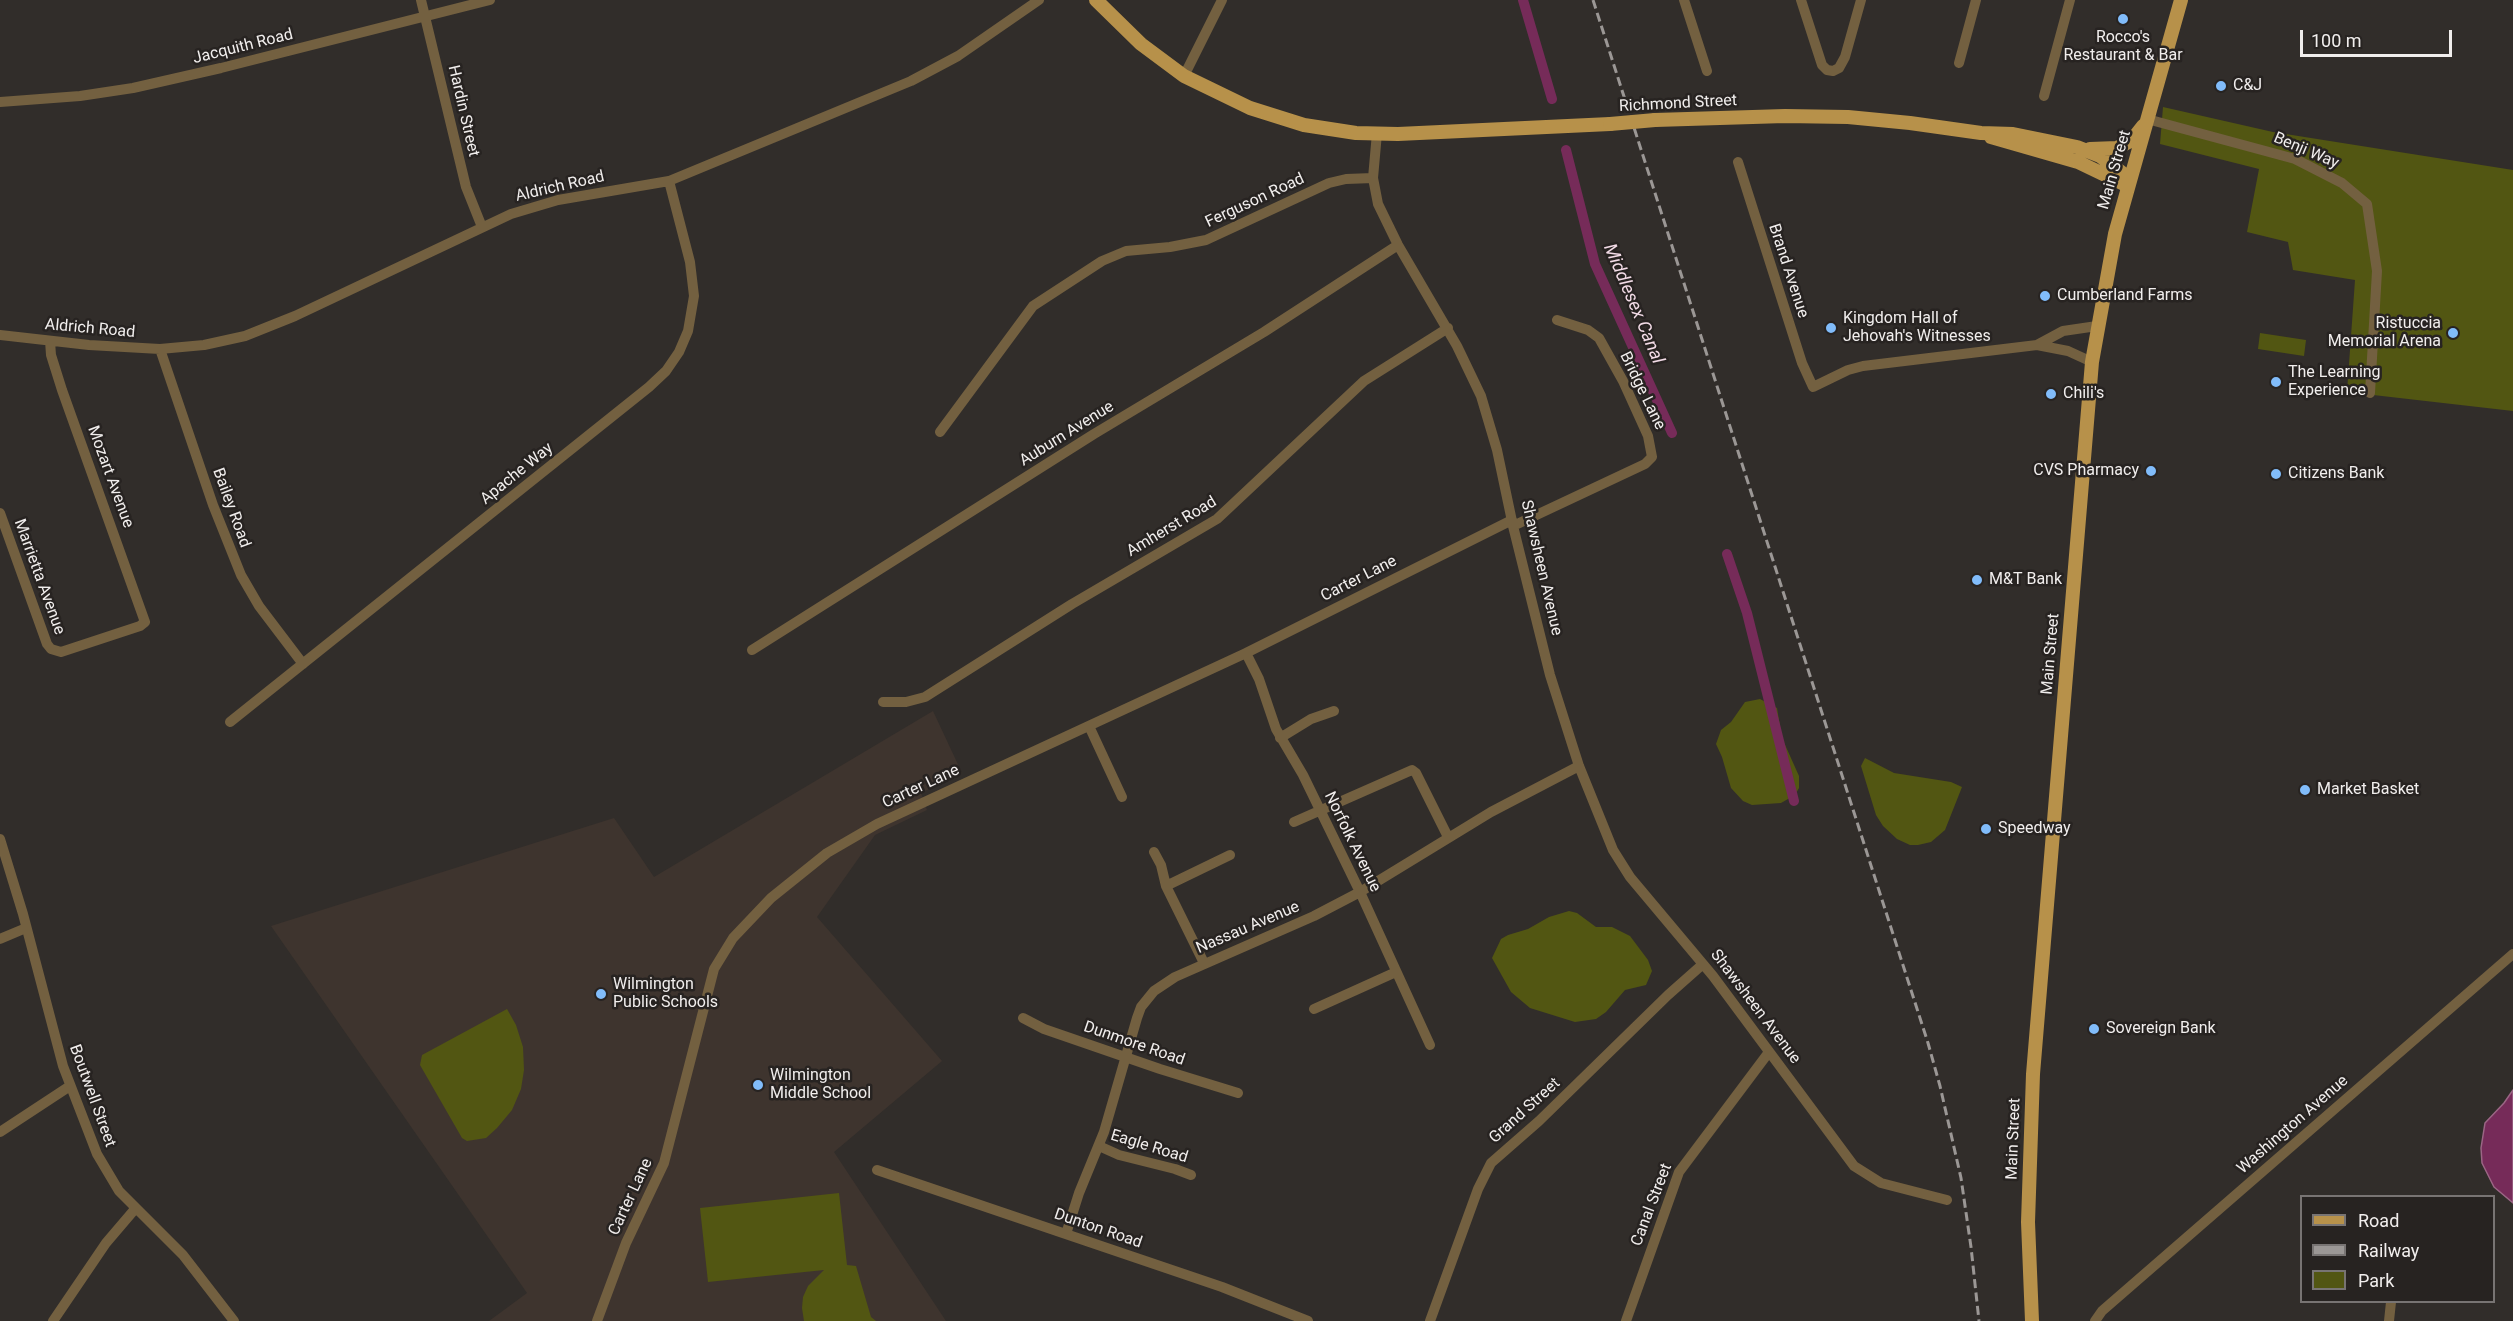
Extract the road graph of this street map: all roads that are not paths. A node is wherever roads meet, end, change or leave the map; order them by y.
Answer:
1 (421, 0) edge
2 (490, 0) edge
3 (1039, 0) edge
4 (1095, 0) edge
5 (1222, 0) edge
6 (1684, 0) edge
7 (1801, 0) edge
8 (1861, 0) edge
9 (1976, 0) edge
10 (2070, 0) edge
11 (2181, 0) edge
12 (426, 17) junction
13 (1959, 63) dead end
14 (1707, 71) dead end
15 (1184, 76) junction
16 (2044, 96) dead end
17 (0, 102) edge
18 (2147, 119) junction
19 (1981, 133) junction
20 (1377, 134) junction
21 (2077, 147) junction
22 (1738, 162) dead end
23 (1373, 178) junction
24 (669, 182) junction
25 (2128, 186) junction
26 (482, 227) junction
27 (1398, 245) junction
28 (1557, 320) dead end
29 (2097, 326) junction
30 (1448, 328) junction
31 (0, 335) edge
32 (50, 341) junction
33 (2037, 345) junction
34 (160, 348) junction
35 (2092, 362) junction
36 (2370, 393) dead end
37 (940, 432) dead end
38 (0, 513) edge
39 (1512, 523) junction
40 (752, 650) dead end
41 (53, 651) joint
42 (1246, 653) junction
43 (303, 664) junction
44 (883, 702) dead end
45 (1334, 711) dead end
46 (230, 723) dead end
47 (1089, 726) junction
48 (1280, 738) junction
49 (1579, 766) junction
50 (1122, 797) dead end
51 (1320, 810) junction
52 (1294, 822) dead end
53 (1448, 837) junction
54 (0, 839) edge
55 (1154, 852) dead end
56 (1230, 855) dead end
57 (1166, 886) junction
58 (1360, 892) junction
59 (26, 928) junction
60 (0, 939) edge
61 (2513, 954) edge
62 (1204, 963) junction
63 (1703, 964) junction
64 (1396, 972) junction
65 (1314, 1009) dead end
66 (1023, 1018) dead end
67 (1430, 1045) dead end
68 (1768, 1052) junction
69 (1125, 1057) junction
70 (70, 1086) junction
71 (1238, 1093) dead end
72 (0, 1132) edge
73 (1099, 1146) junction
74 (877, 1170) dead end
75 (1191, 1175) dead end
76 (1947, 1200) dead end
77 (135, 1209) junction
78 (1066, 1234) junction
79 (2391, 1303) edge
80 (53, 1321) edge
81 (234, 1321) edge
82 (597, 1321) edge
83 (1308, 1321) edge
84 (1430, 1321) edge
85 (1626, 1321) edge
86 (2032, 1321) edge
87 (2095, 1321) edge
88 (2389, 1321) edge

1 - 12 street, Hardin Street
2 - 12 street, Jacquith Road
3 - 24 street, Aldrich Road
4 - 15 main road
5 - 15 street
6 - 14 street
7 - 8 street
9 - 13 street
10 - 16 street
11 - 18 main road, Main Street
12 - 17 street, Jacquith Road
12 - 26 street, Hardin Street
15 - 20 main road
18 - 21 main road
18 - 25 main road, Main Street
18 - 36 street, Benji Way
19 - 20 main road, Richmond Street, bridge
19 - 21 main road, Richmond Street
19 - 25 main road, Richmond Street
20 - 23 street, Shawsheen Avenue
21 - 25 main road, Richmond Street
22 - 33 street, Brand Avenue
23 - 27 street, Shawsheen Avenue
23 - 37 street, Ferguson Road
24 - 26 street, Aldrich Road
24 - 43 street, Apache Way
25 - 29 main road, Main Street
26 - 34 street, Aldrich Road
27 - 30 street, Shawsheen Avenue
27 - 40 street, Auburn Avenue
28 - 39 street, Bridge Lane
29 - 33 street
29 - 35 main road, Main Street
30 - 39 street, Shawsheen Avenue
30 - 44 street, Amherst Road
31 - 32 street, Aldrich Road
32 - 34 street, Aldrich Road
32 - 41 street, Mozart Avenue
33 - 35 street
34 - 43 street, Bailey Road
35 - 86 main road, Main Street
38 - 41 street, Marrietta Avenue
39 - 42 street, Carter Lane
39 - 49 street, Shawsheen Avenue
42 - 47 street, Carter Lane
42 - 48 street, Norfolk Avenue
43 - 46 street, Apache Way
45 - 48 street
47 - 50 street
47 - 82 street, Carter Lane
48 - 51 street, Norfolk Avenue
49 - 53 street, Nassau Avenue
49 - 63 street, Shawsheen Avenue
51 - 52 street
51 - 53 street
51 - 58 street, Norfolk Avenue
53 - 58 street, Nassau Avenue
54 - 59 street, Boutwell Street
55 - 57 street
56 - 57 street
57 - 62 street
58 - 62 street, Nassau Avenue
58 - 64 street, Norfolk Avenue
59 - 60 street
59 - 70 street, Boutwell Street
61 - 87 street, Washington Avenue
62 - 69 street, Nassau Avenue
63 - 68 street, Shawsheen Avenue
63 - 84 street, Grand Street
64 - 65 street
64 - 67 street, Norfolk Avenue
66 - 69 street, Dunmore Road
68 - 76 street, Shawsheen Avenue
68 - 85 street, Canal Street
69 - 71 street, Dunmore Road
69 - 73 street, Nassau Avenue
70 - 72 street
70 - 77 street, Boutwell Street
73 - 75 street, Eagle Road
73 - 78 street, Nassau Avenue
74 - 78 street, Dunton Road
77 - 80 street
77 - 81 street, Boutwell Street
78 - 83 street, Dunton Road
79 - 88 street

